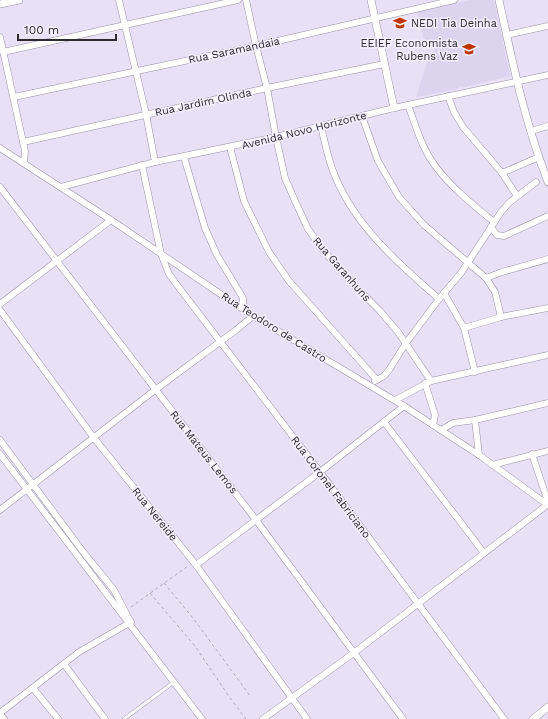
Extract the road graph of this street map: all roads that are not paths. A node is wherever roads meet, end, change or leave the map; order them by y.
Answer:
1 (19, 0) edge
2 (119, 0) edge
3 (238, 0) edge
4 (246, 0) edge
5 (371, 0) edge
6 (454, 0) edge
7 (499, 0) edge
8 (0, 4) edge
9 (375, 19) junction
10 (124, 26) junction
11 (548, 26) edge
12 (507, 35) junction
13 (0, 37) edge
14 (256, 46) junction
15 (3, 52) junction
16 (384, 64) junction
17 (134, 71) junction
18 (548, 75) edge
19 (517, 82) junction
20 (267, 88) junction
21 (448, 96) junction
22 (14, 97) junction
23 (408, 105) junction
24 (394, 108) junction
25 (146, 114) junction
26 (362, 116) junction
27 (320, 126) junction
28 (548, 126) edge
29 (531, 131) junction
30 (276, 137) junction
31 (23, 142) junction
32 (230, 147) junction
33 (0, 148) edge
34 (184, 157) junction
35 (539, 157) junction
36 (155, 162) junction
37 (24, 163) junction
38 (142, 166) junction
39 (502, 173) junction
40 (536, 182) dead end
41 (548, 182) edge
42 (0, 187) edge
43 (61, 187) junction
44 (517, 196) junction
45 (548, 216) edge
46 (111, 220) junction
47 (492, 224) junction
48 (161, 254) junction
49 (548, 259) edge
50 (57, 261) junction
51 (469, 262) junction
52 (486, 278) junction
53 (444, 293) junction
54 (439, 299) junction
55 (0, 304) edge
56 (548, 308) edge
57 (243, 309) junction
58 (0, 310) edge
59 (253, 316) junction
60 (501, 318) junction
61 (464, 328) junction
62 (220, 341) junction
63 (406, 343) junction
64 (548, 355) edge
65 (475, 372) junction
66 (377, 380) junction
67 (428, 382) junction
68 (370, 385) junction
69 (155, 390) junction
70 (395, 400) junction
71 (548, 403) edge
72 (404, 406) junction
73 (475, 420) junction
74 (384, 422) junction
75 (433, 425) junction
76 (441, 430) junction
77 (94, 438) junction
78 (0, 440) edge
79 (548, 451) edge
80 (0, 454) edge
81 (532, 454) junction
82 (480, 456) junction
83 (492, 465) junction
84 (320, 472) junction
85 (34, 485) junction
86 (27, 490) junction
87 (546, 502) edge
88 (0, 510) edge
89 (256, 520) junction
90 (484, 553) junction
91 (195, 563) junction
92 (418, 602) junction
93 (130, 623) junction
94 (355, 652) junction
95 (64, 664) junction
96 (174, 682) junction
97 (33, 688) junction
98 (292, 699) junction
99 (548, 707) edge
100 (0, 714) edge
101 (4, 719) edge
102 (58, 719) edge
103 (105, 719) edge
104 (124, 719) edge
105 (202, 719) edge
106 (263, 719) edge
107 (307, 719) edge
108 (403, 719) edge
109 (504, 719) edge
110 (532, 719) edge

1 - 8 street
2 - 10 street
3 - 10 street
4 - 14 street, Rua Garanhuns
5 - 9 street
6 - 9 street, Rua Saramandaia
7 - 12 street
9 - 14 street, Rua Saramandaia
9 - 16 street
10 - 15 street
10 - 17 street
11 - 12 street
12 - 19 street
13 - 15 street
14 - 17 street, Rua Saramandaia
14 - 20 street, Rua Garanhuns
15 - 22 street
16 - 20 street, Rua Jardim Olinda
16 - 24 street
17 - 22 street, Rua Saramandaia
17 - 25 street
18 - 19 street, Avenida Novo Horizonte
19 - 21 street, Avenida Novo Horizonte
19 - 29 street
20 - 25 street, Rua Jardim Olinda
20 - 30 street, Rua Garanhuns
21 - 23 street, Avenida Novo Horizonte
21 - 39 street
22 - 31 street
23 - 24 street, Avenida Novo Horizonte
23 - 47 street
24 - 26 street, Avenida Novo Horizonte
25 - 31 street, Rua Jardim Olinda
25 - 36 street
26 - 27 street, Avenida Novo Horizonte
26 - 51 street
27 - 30 street, Avenida Novo Horizonte
27 - 54 street
28 - 29 street
29 - 35 street
30 - 32 street, Avenida Novo Horizonte
30 - 63 street, Rua Garanhuns
31 - 37 street
32 - 34 street, Avenida Novo Horizonte
32 - 66 street
33 - 37 street, Rua Teodoro de Castro
34 - 36 street, Avenida Novo Horizonte
34 - 57 street
35 - 39 street
35 - 41 street
36 - 38 street, Avenida Novo Horizonte
37 - 43 street, Rua Teodoro de Castro
38 - 43 street, Avenida Novo Horizonte
38 - 48 street, Rua Coronel Fabriciano
39 - 44 street
40 - 44 street
42 - 50 street, Rua Mateus Lemos
43 - 46 street, Rua Teodoro de Castro
44 - 47 street
45 - 47 street
46 - 48 street, Rua Teodoro de Castro
46 - 50 street
47 - 51 street
48 - 57 street, Rua Teodoro de Castro
48 - 62 street, Rua Coronel Fabriciano
49 - 52 street
50 - 55 street
50 - 69 street, Rua Mateus Lemos
51 - 52 street
51 - 53 street
52 - 60 street
53 - 54 street
53 - 61 street
54 - 63 street
56 - 60 street
57 - 59 street, Rua Teodoro de Castro
58 - 77 street, Rua Nereide
59 - 62 street
59 - 68 street, Rua Teodoro de Castro
60 - 61 street
61 - 65 street
62 - 69 street
62 - 84 street, Rua Coronel Fabriciano
63 - 66 street
63 - 67 street, Rua Garanhuns
64 - 65 street
65 - 67 street
66 - 68 street
67 - 70 street
67 - 75 street, Rua Garanhuns
68 - 70 street, Rua Teodoro de Castro
69 - 77 street
69 - 89 street, Rua Mateus Lemos
70 - 72 street, Rua Teodoro de Castro
71 - 73 street
72 - 74 street
72 - 75 street, Rua Teodoro de Castro
73 - 76 street
73 - 82 street
74 - 84 street
74 - 90 street
75 - 76 street, Rua Teodoro de Castro
76 - 82 street, Rua Teodoro de Castro
77 - 85 street
77 - 91 street, Rua Nereide
78 - 85 street
79 - 81 street
80 - 86 street
81 - 83 street
81 - 87 street
82 - 83 street, Rua Teodoro de Castro
83 - 87 street, Rua Teodoro de Castro
84 - 89 street
84 - 92 street, Rua Coronel Fabriciano
85 - 86 street
85 - 93 street
86 - 88 street
86 - 93 street
87 - 90 street
89 - 91 street
89 - 94 street, Rua Mateus Lemos
90 - 92 street
91 - 98 street, Rua Nereide
92 - 94 street
92 - 109 street, Rua Coronel Fabriciano
93 - 95 street
93 - 96 street
94 - 98 street
94 - 108 street, Rua Mateus Lemos
95 - 97 street
95 - 103 street
96 - 104 lane
96 - 105 street
97 - 100 street
97 - 102 street
98 - 106 street
98 - 107 street, Rua Nereide
99 - 110 street
100 - 101 street

